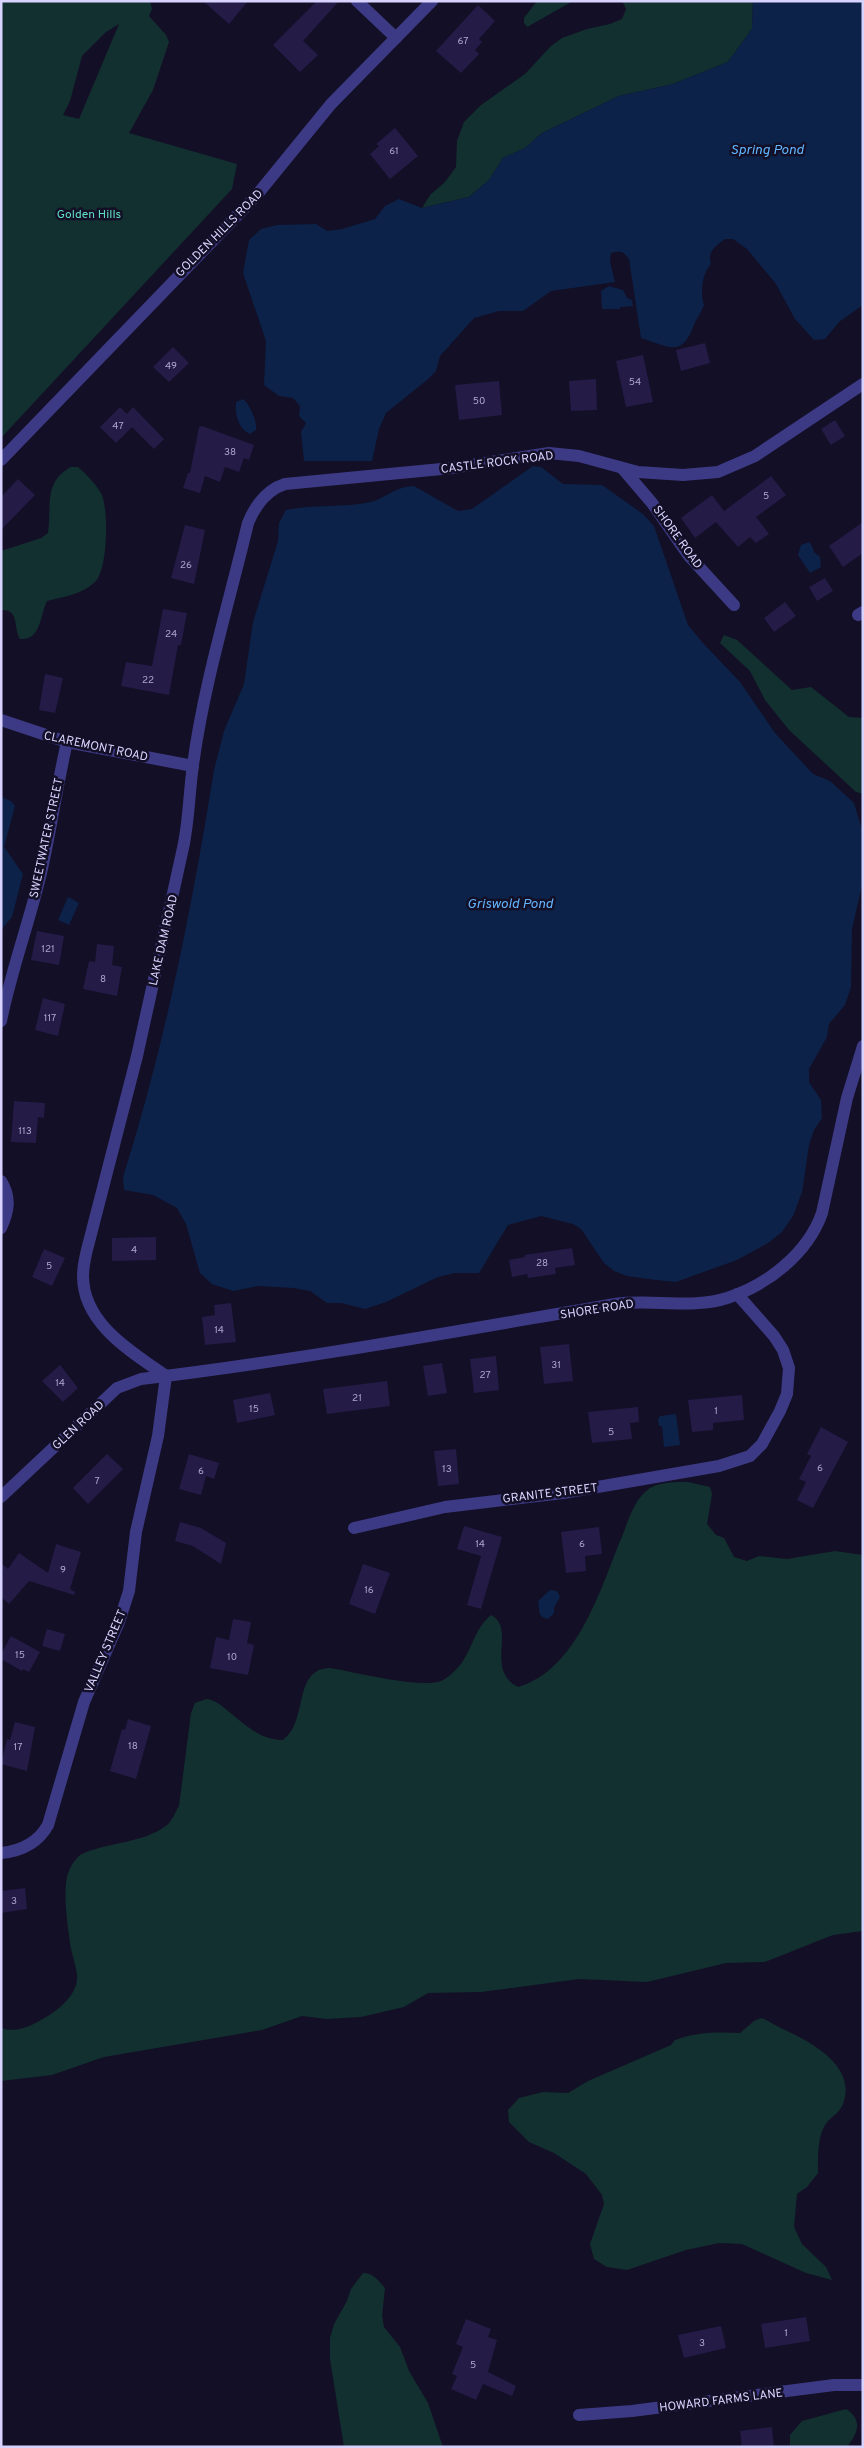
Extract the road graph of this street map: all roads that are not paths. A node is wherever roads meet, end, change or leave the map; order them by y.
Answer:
1 (357, 1) edge
2 (432, 1) edge
3 (396, 38) junction
4 (863, 384) edge
5 (1, 460) edge
6 (623, 469) junction
7 (285, 484) joint
8 (734, 605) dead end
9 (1, 720) edge
10 (68, 742) junction
11 (193, 766) junction
12 (1, 1021) edge
13 (863, 1046) edge
14 (1, 1181) edge
15 (1, 1228) edge
16 (737, 1294) junction
17 (166, 1376) junction
18 (1, 1496) edge
19 (354, 1528) dead end
20 (1, 1853) edge
21 (863, 2386) edge
22 (579, 2415) dead end

1 - 3 street
2 - 3 street, GOLDEN HILLS ROAD
3 - 5 street, GOLDEN HILLS ROAD
4 - 6 street, CASTLE ROCK ROAD
6 - 7 street, CASTLE ROCK ROAD
6 - 8 street, SHORE ROAD
7 - 11 street, LAKE DAM ROAD
9 - 10 street, CLAREMONT ROAD
10 - 11 street, CLAREMONT ROAD
10 - 12 street, SWEETWATER STREET
11 - 17 street, LAKE DAM ROAD
13 - 16 street, SHORE ROAD
14 - 15 street
16 - 17 street, SHORE ROAD
16 - 19 street, GRANITE STREET
17 - 18 street, GLEN ROAD
17 - 20 street, VALLEY STREET
21 - 22 street, HOWARD FARMS LANE

